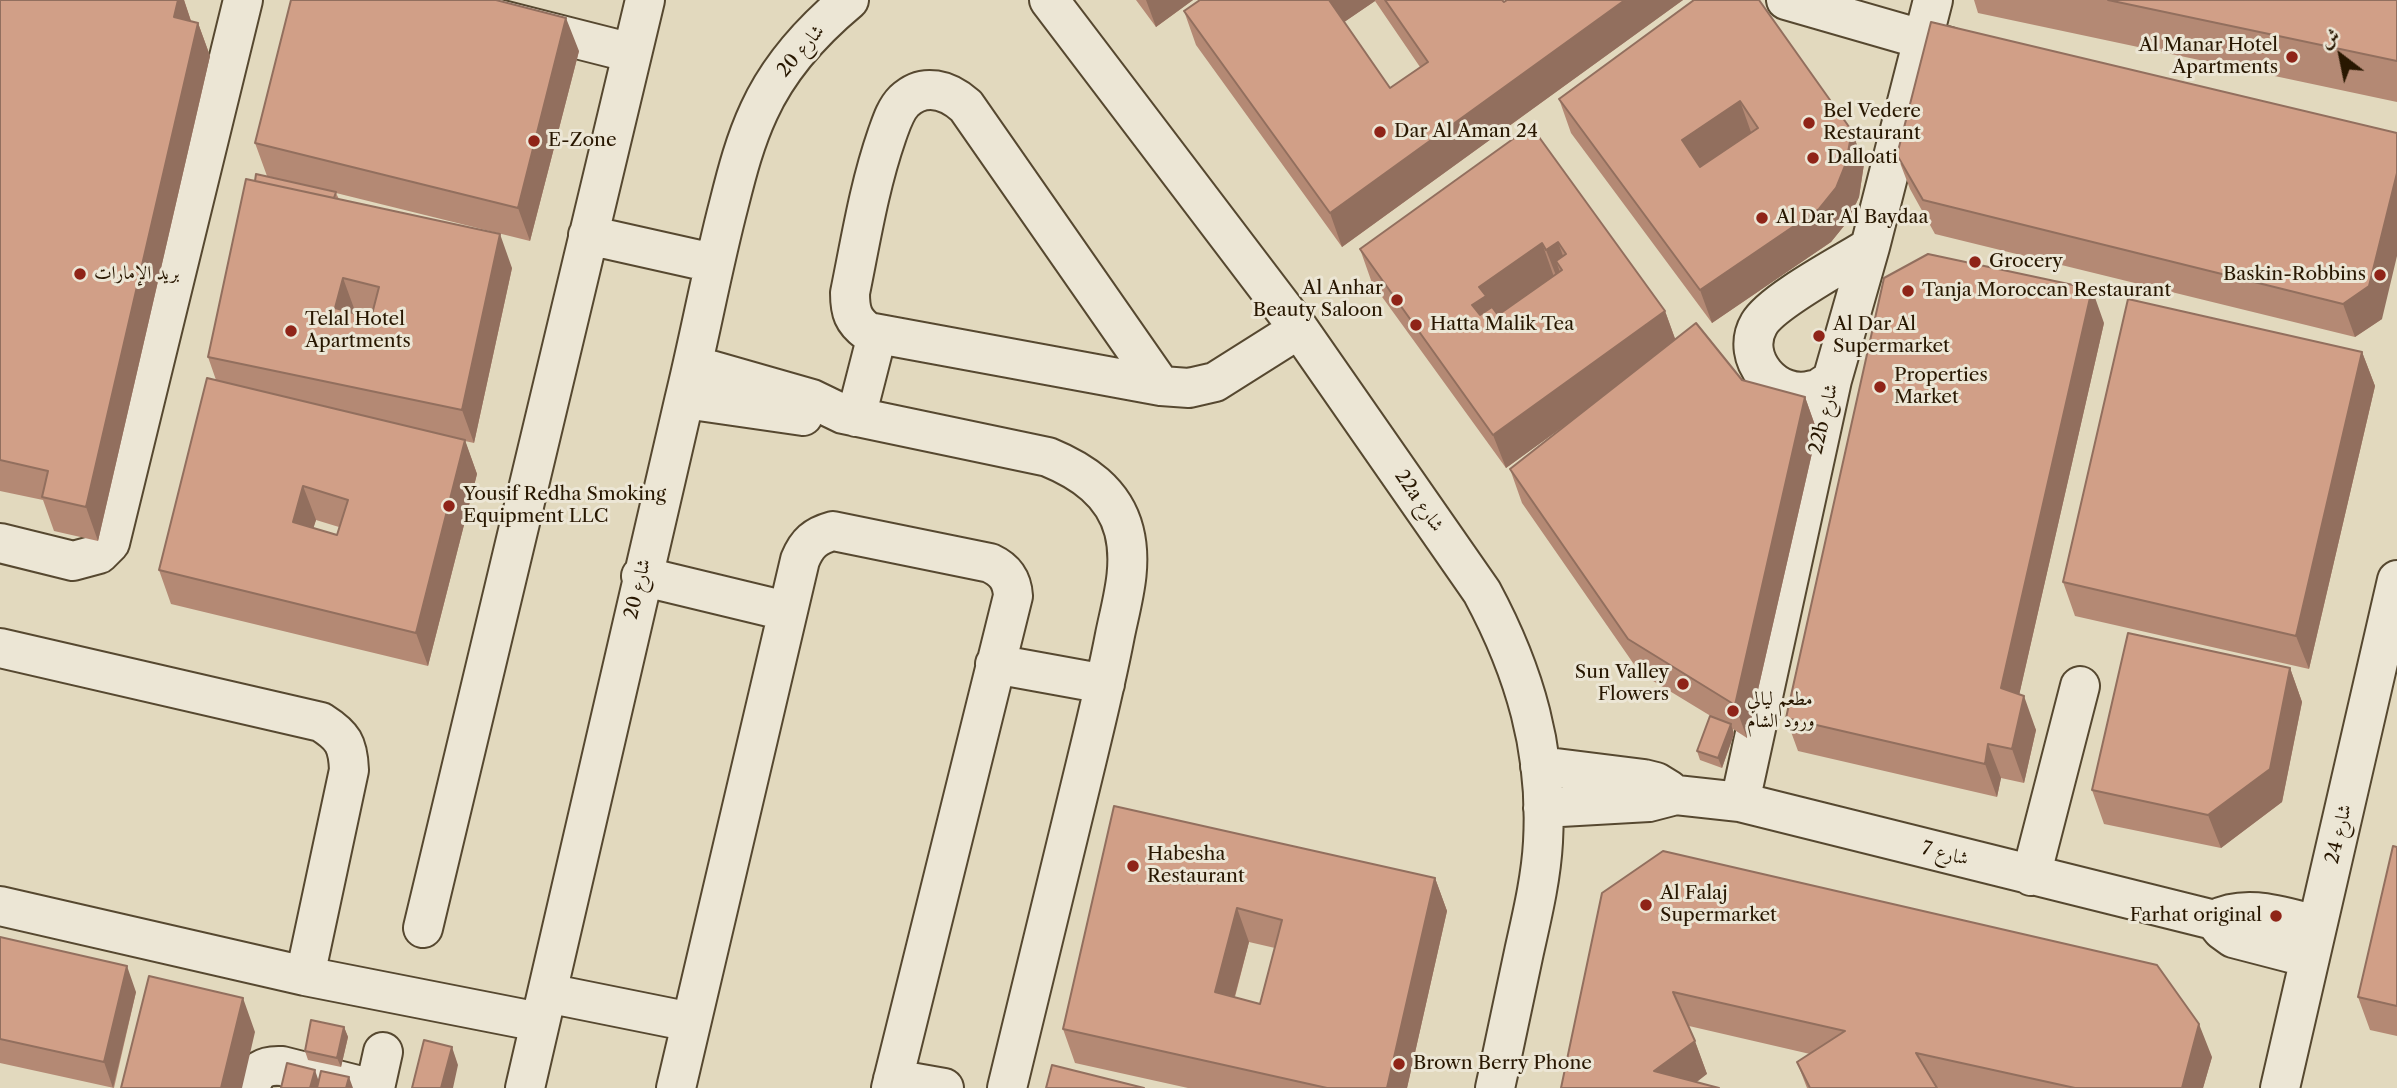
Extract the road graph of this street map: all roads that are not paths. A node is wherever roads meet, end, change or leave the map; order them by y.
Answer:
1 (243, 0) edge
2 (423, 0) edge
3 (645, 0) edge
4 (849, 0) edge
5 (1049, 0) edge
6 (1786, 0) edge
7 (1933, 0) edge
8 (1924, 41) junction
9 (632, 53) junction
10 (1976, 54) edge
11 (588, 235) junction
12 (1870, 247) junction
13 (713, 263) junction
14 (1298, 330) junction
15 (877, 335) junction
16 (1832, 380) junction
17 (689, 382) junction
18 (1161, 386) junction
19 (849, 415) junction
20 (55, 517) edge
21 (0, 543) edge
22 (46, 555) junction
23 (641, 576) junction
24 (2397, 580) edge
25 (786, 611) junction
26 (0, 648) edge
27 (995, 664) junction
28 (1105, 684) junction
29 (2080, 686) dead end
30 (1540, 766) junction
31 (1676, 795) junction
32 (1740, 802) junction
33 (1543, 808) junction
34 (2031, 876) junction
35 (0, 906) edge
36 (423, 928) dead end
37 (2314, 941) junction
38 (305, 976) junction
39 (543, 1007) junction
40 (691, 1022) junction
41 (892, 1083) edge
42 (250, 1088) edge
43 (369, 1088) edge
44 (524, 1088) edge
45 (676, 1088) edge
46 (944, 1088) edge
47 (1007, 1088) edge
48 (1495, 1088) edge
49 (2280, 1088) edge

1 - 22 street
2 - 9 street
3 - 9 street
4 - 13 street, شارع 20
5 - 14 street, 22a شارع
6 - 8 street
7 - 8 street, 22b شارع
8 - 10 street
8 - 12 street, 22b شارع
9 - 11 street
11 - 13 street
11 - 36 street
12 - 16 street, 22b شارع
12 - 16 street
13 - 17 street, شارع 20
14 - 18 street
14 - 30 street, 22a شارع
15 - 18 street
15 - 18 street
15 - 19 street
16 - 32 street, 22b شارع
17 - 19 street
17 - 23 street, شارع 20
19 - 28 street
20 - 22 street
21 - 22 street
23 - 25 street
23 - 39 street, شارع 20
24 - 37 street, شارع 24
25 - 27 street
25 - 40 street
26 - 38 street
27 - 28 street
27 - 41 street
28 - 47 street
29 - 34 street
30 - 31 street, شارع 7
30 - 33 street, 22a شارع
31 - 32 street, شارع 7
31 - 33 street, شارع 7
32 - 34 street, شارع 7
33 - 48 street, 22a شارع
34 - 37 street, شارع 7
35 - 38 street
37 - 49 street, شارع 24
38 - 39 street
39 - 40 street
39 - 44 street, شارع 20
40 - 45 street
41 - 46 street
42 - 43 street

